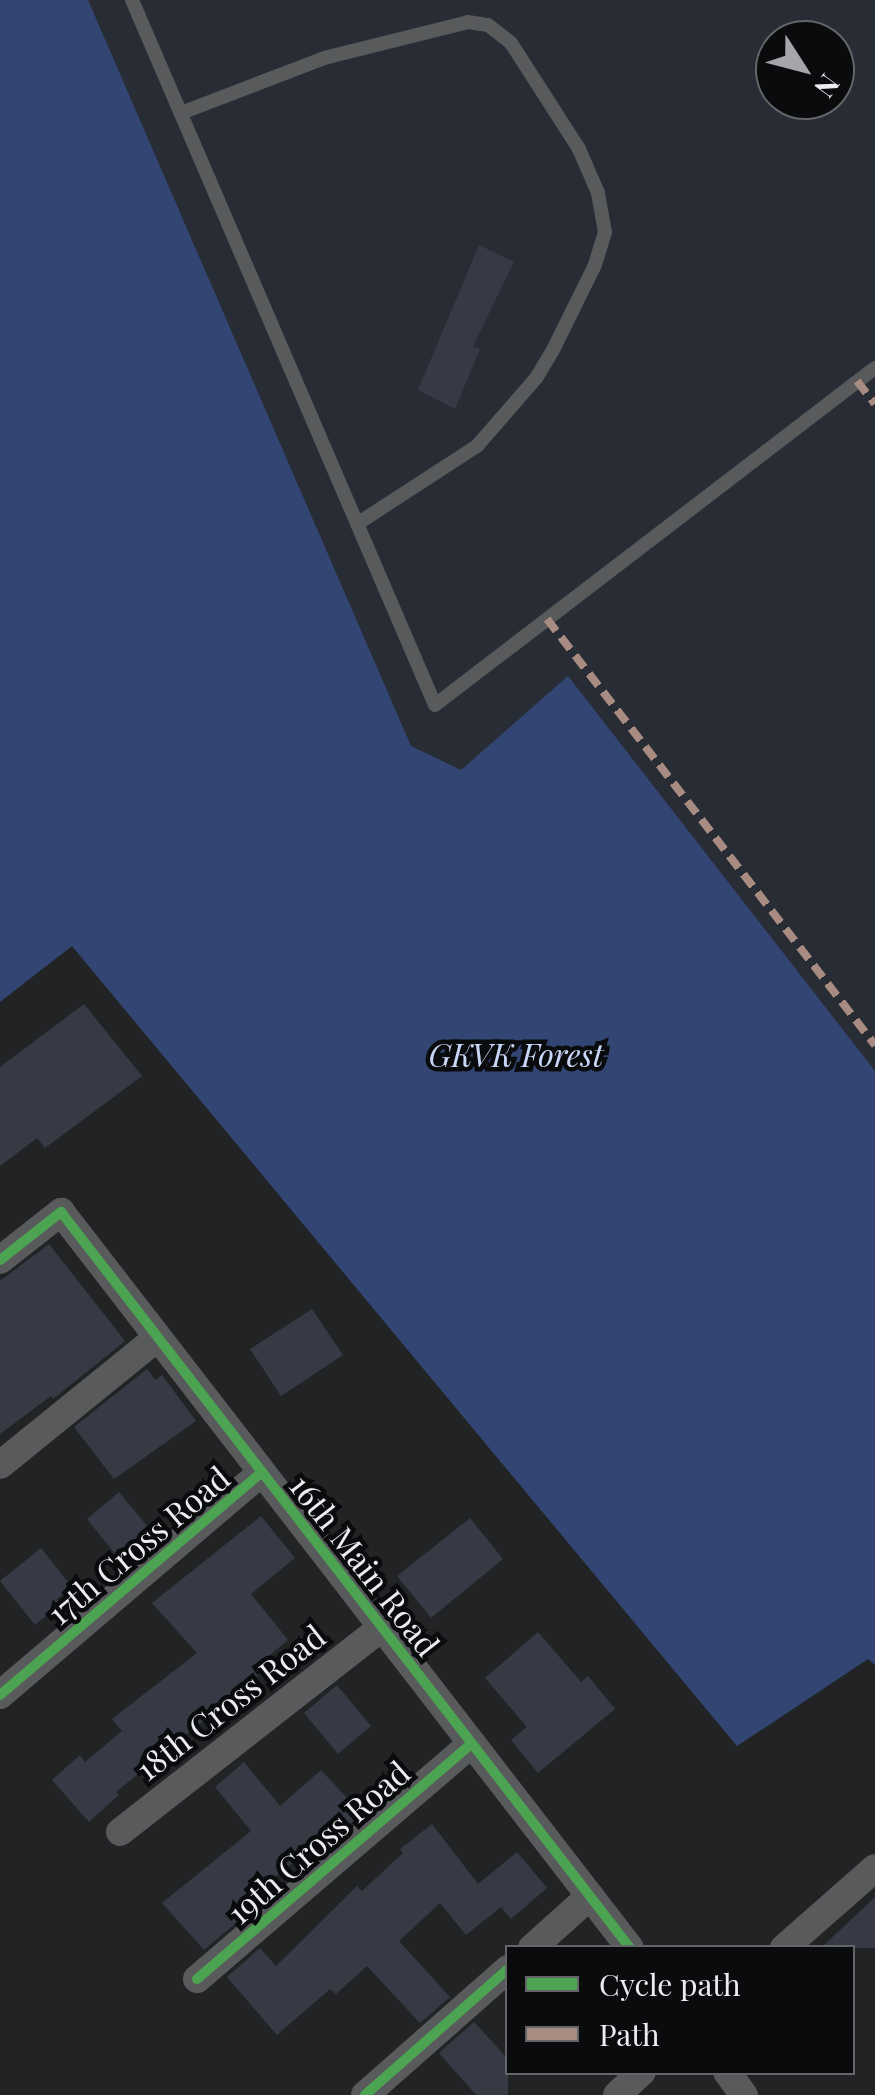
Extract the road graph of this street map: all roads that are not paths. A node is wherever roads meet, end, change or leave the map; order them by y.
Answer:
1 (132, 0) edge
2 (180, 113) junction
3 (875, 368) edge
4 (357, 524) junction
5 (0, 1260) edge
6 (157, 1338) junction
7 (0, 1465) edge
8 (262, 1472) junction
9 (382, 1626) junction
10 (0, 1695) edge
11 (472, 1743) junction
12 (120, 1832) dead end
13 (875, 1868) edge
14 (590, 1896) junction
15 (535, 1945) edge
16 (628, 1945) edge
17 (787, 1945) edge
18 (505, 1972) edge
19 (198, 1979) dead end
20 (639, 2075) edge
21 (365, 2095) edge
22 (617, 2095) edge

1 - 2 lane
2 - 4 lane
2 - 4 lane
3 - 4 lane
5 - 6 street, 16th Main Road
6 - 7 street
6 - 8 street, 16th Main Road
8 - 9 street, 16th Main Road
8 - 10 street, 17th Cross Road
9 - 11 street, 16th Main Road
9 - 12 street, 18th Cross Road
11 - 14 street, 16th Main Road
11 - 19 street, 19th Cross Road
13 - 17 street
14 - 15 street
14 - 16 street, 16th Main Road
18 - 21 street
20 - 22 street

